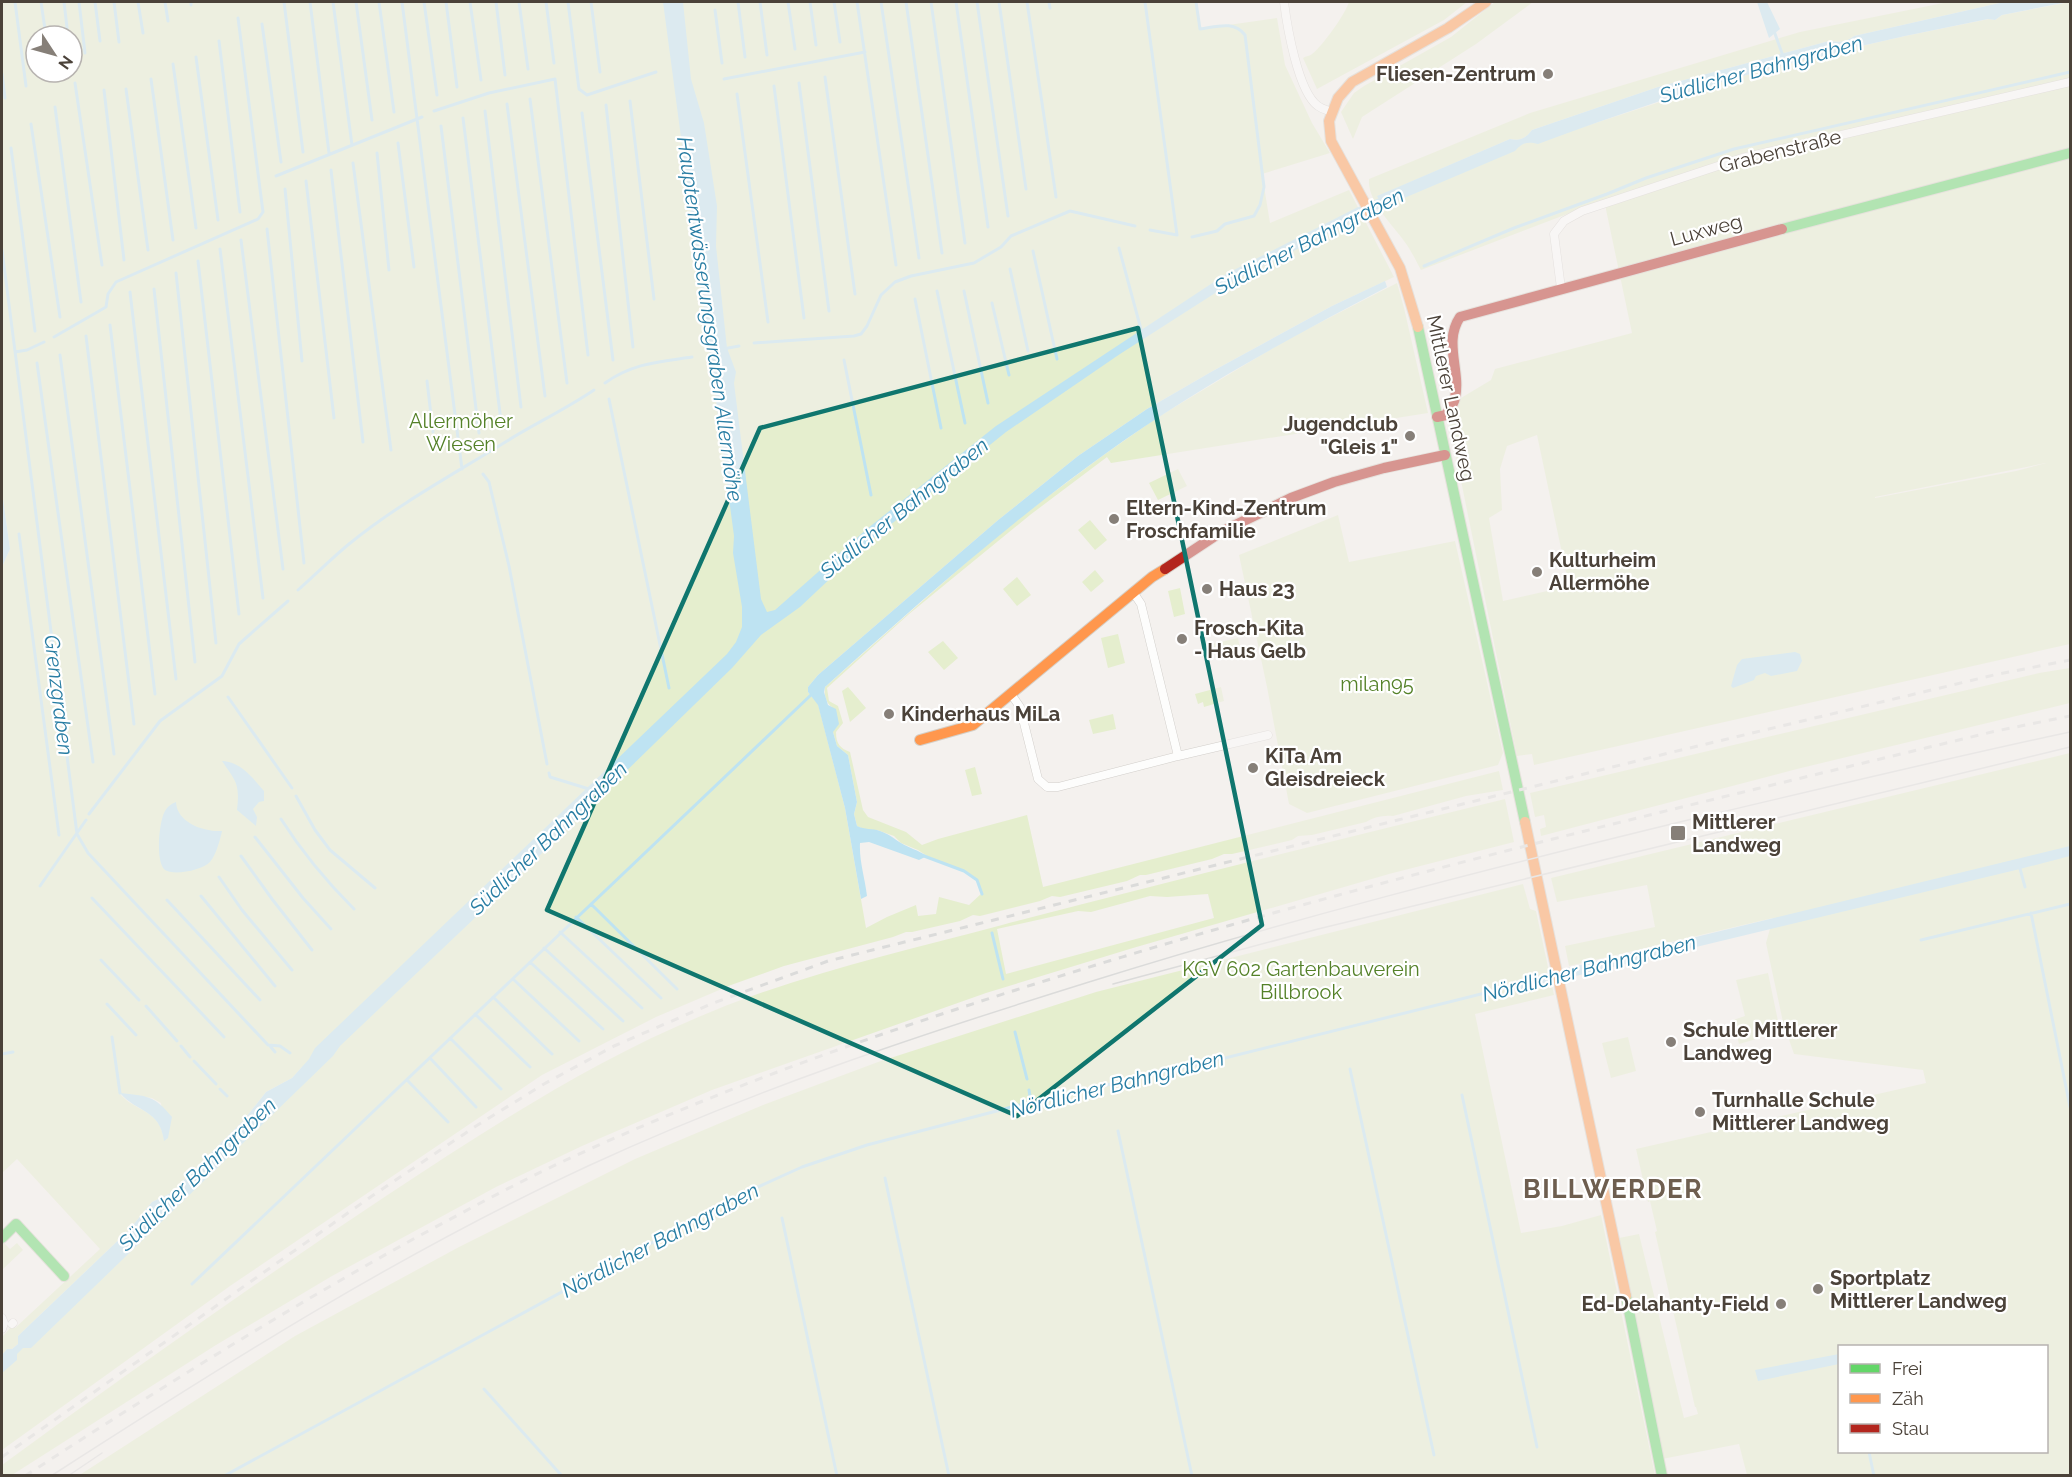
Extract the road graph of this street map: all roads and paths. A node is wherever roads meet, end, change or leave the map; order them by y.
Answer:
1 (1284, 2) edge
2 (1486, 2) edge
3 (2070, 82) edge
4 (1331, 112) junction
5 (2070, 153) edge
6 (1561, 288) junction
7 (1437, 417) junction
8 (1445, 455) junction
9 (1133, 592) junction
10 (1011, 694) junction
11 (1268, 735) dead end
12 (920, 740) dead end
13 (1178, 756) junction
14 (2, 1238) edge
15 (64, 1276) dead end
16 (1662, 1476) edge

1 - 4 street
2 - 4 street
3 - 6 street, Grabenstraße
4 - 7 street, Mittlerer Landweg
5 - 6 street, Luxweg
6 - 7 street, Luxweg
7 - 8 street, Mittlerer Landweg
8 - 9 street
8 - 16 street, Mittlerer Landweg
9 - 10 street
9 - 13 street
10 - 12 street
10 - 13 street
11 - 13 street
14 - 15 street

